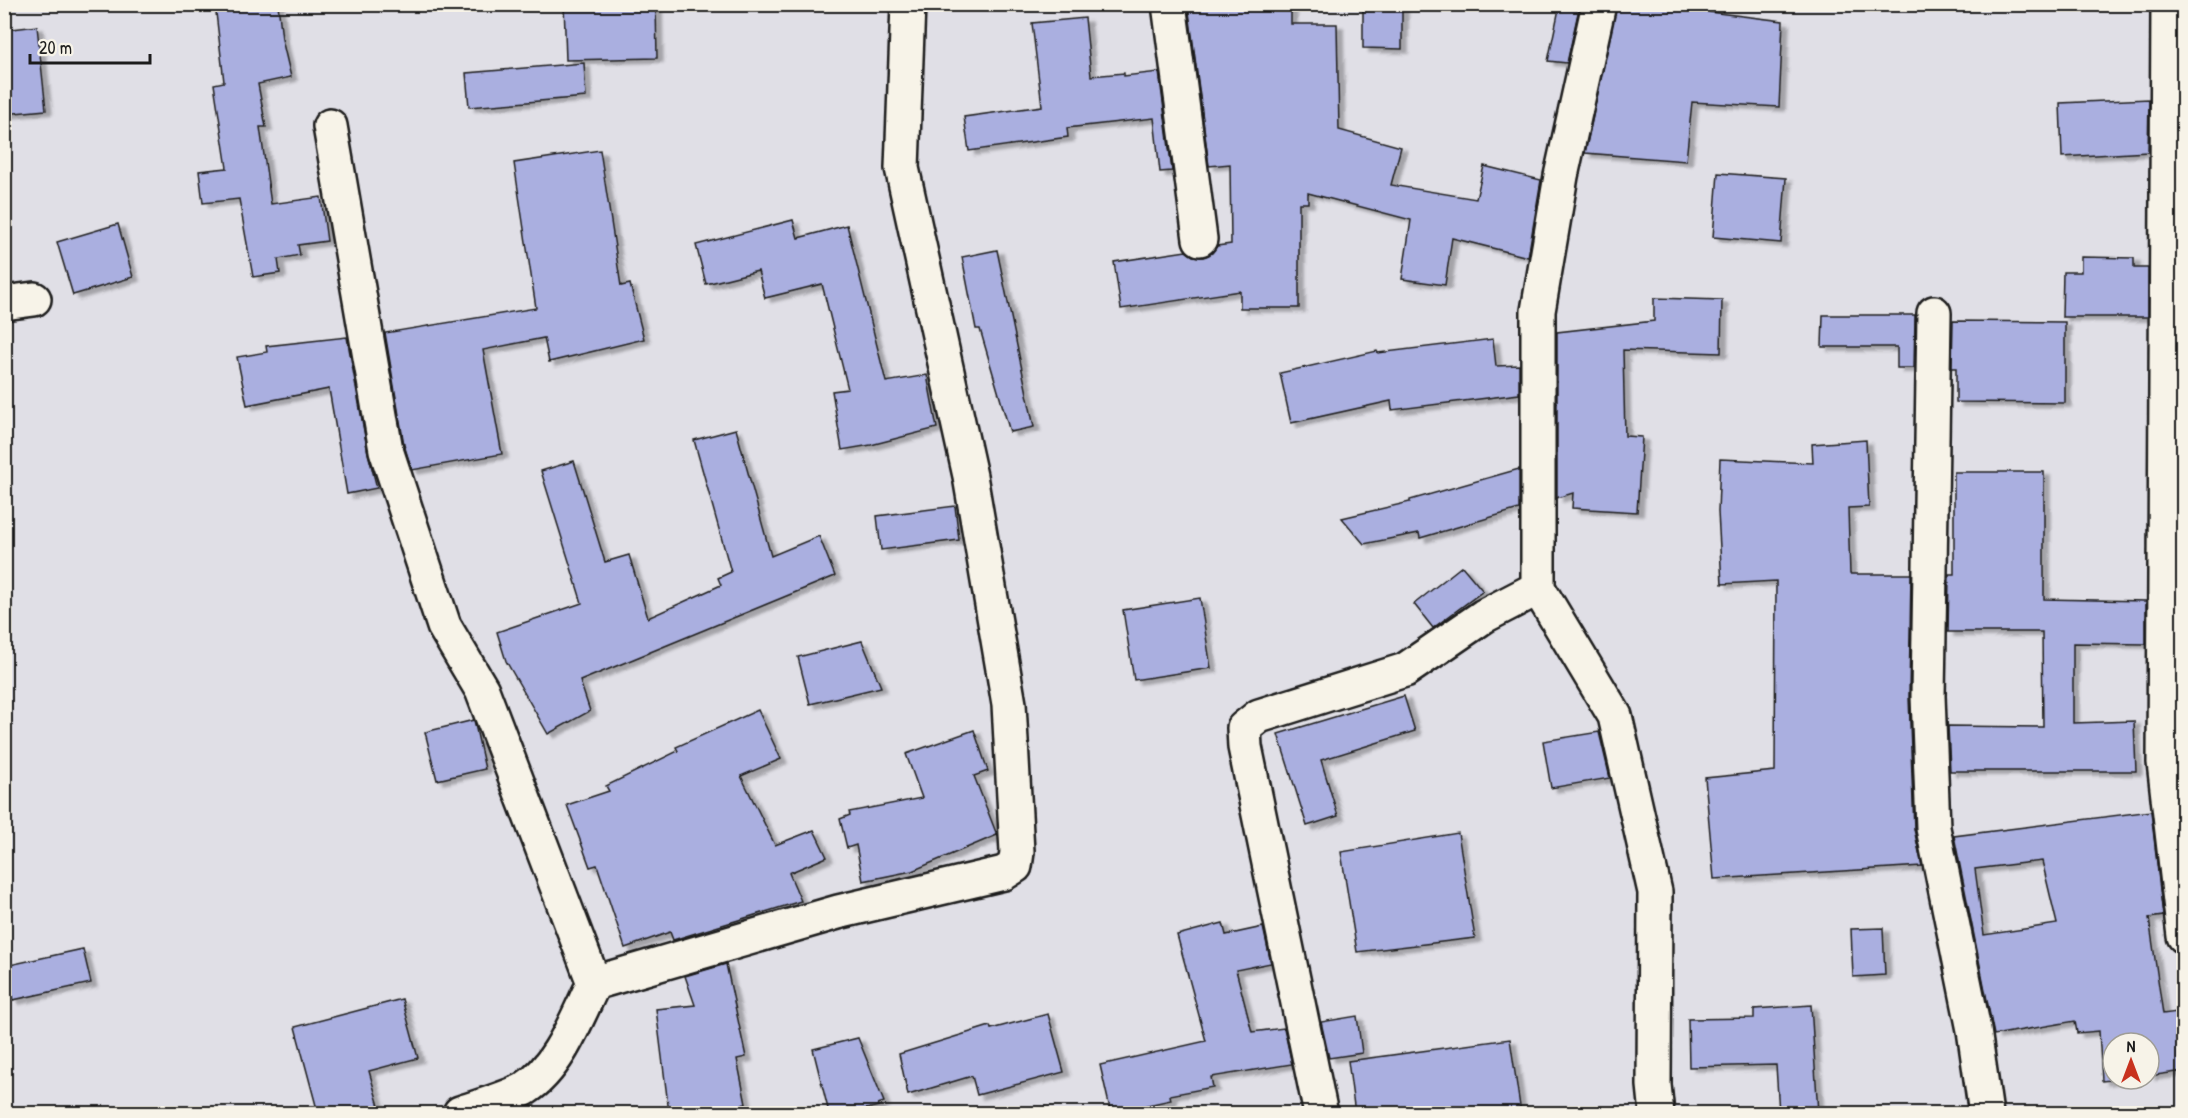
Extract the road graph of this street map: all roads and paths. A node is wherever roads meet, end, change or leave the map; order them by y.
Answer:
1 (908, 4) edge
2 (1169, 4) edge
3 (1599, 4) edge
4 (2168, 4) edge
5 (330, 126) dead end
6 (1200, 239) dead end
7 (1934, 313) dead end
8 (1538, 588) junction
9 (2184, 936) edge
10 (594, 983) junction
11 (460, 1113) edge
12 (1322, 1113) edge
13 (1657, 1113) edge
14 (1986, 1113) edge

1 - 10 street
2 - 6 street
3 - 8 street
4 - 9 street
5 - 10 street
7 - 14 street
8 - 12 street
8 - 13 street
10 - 11 street

